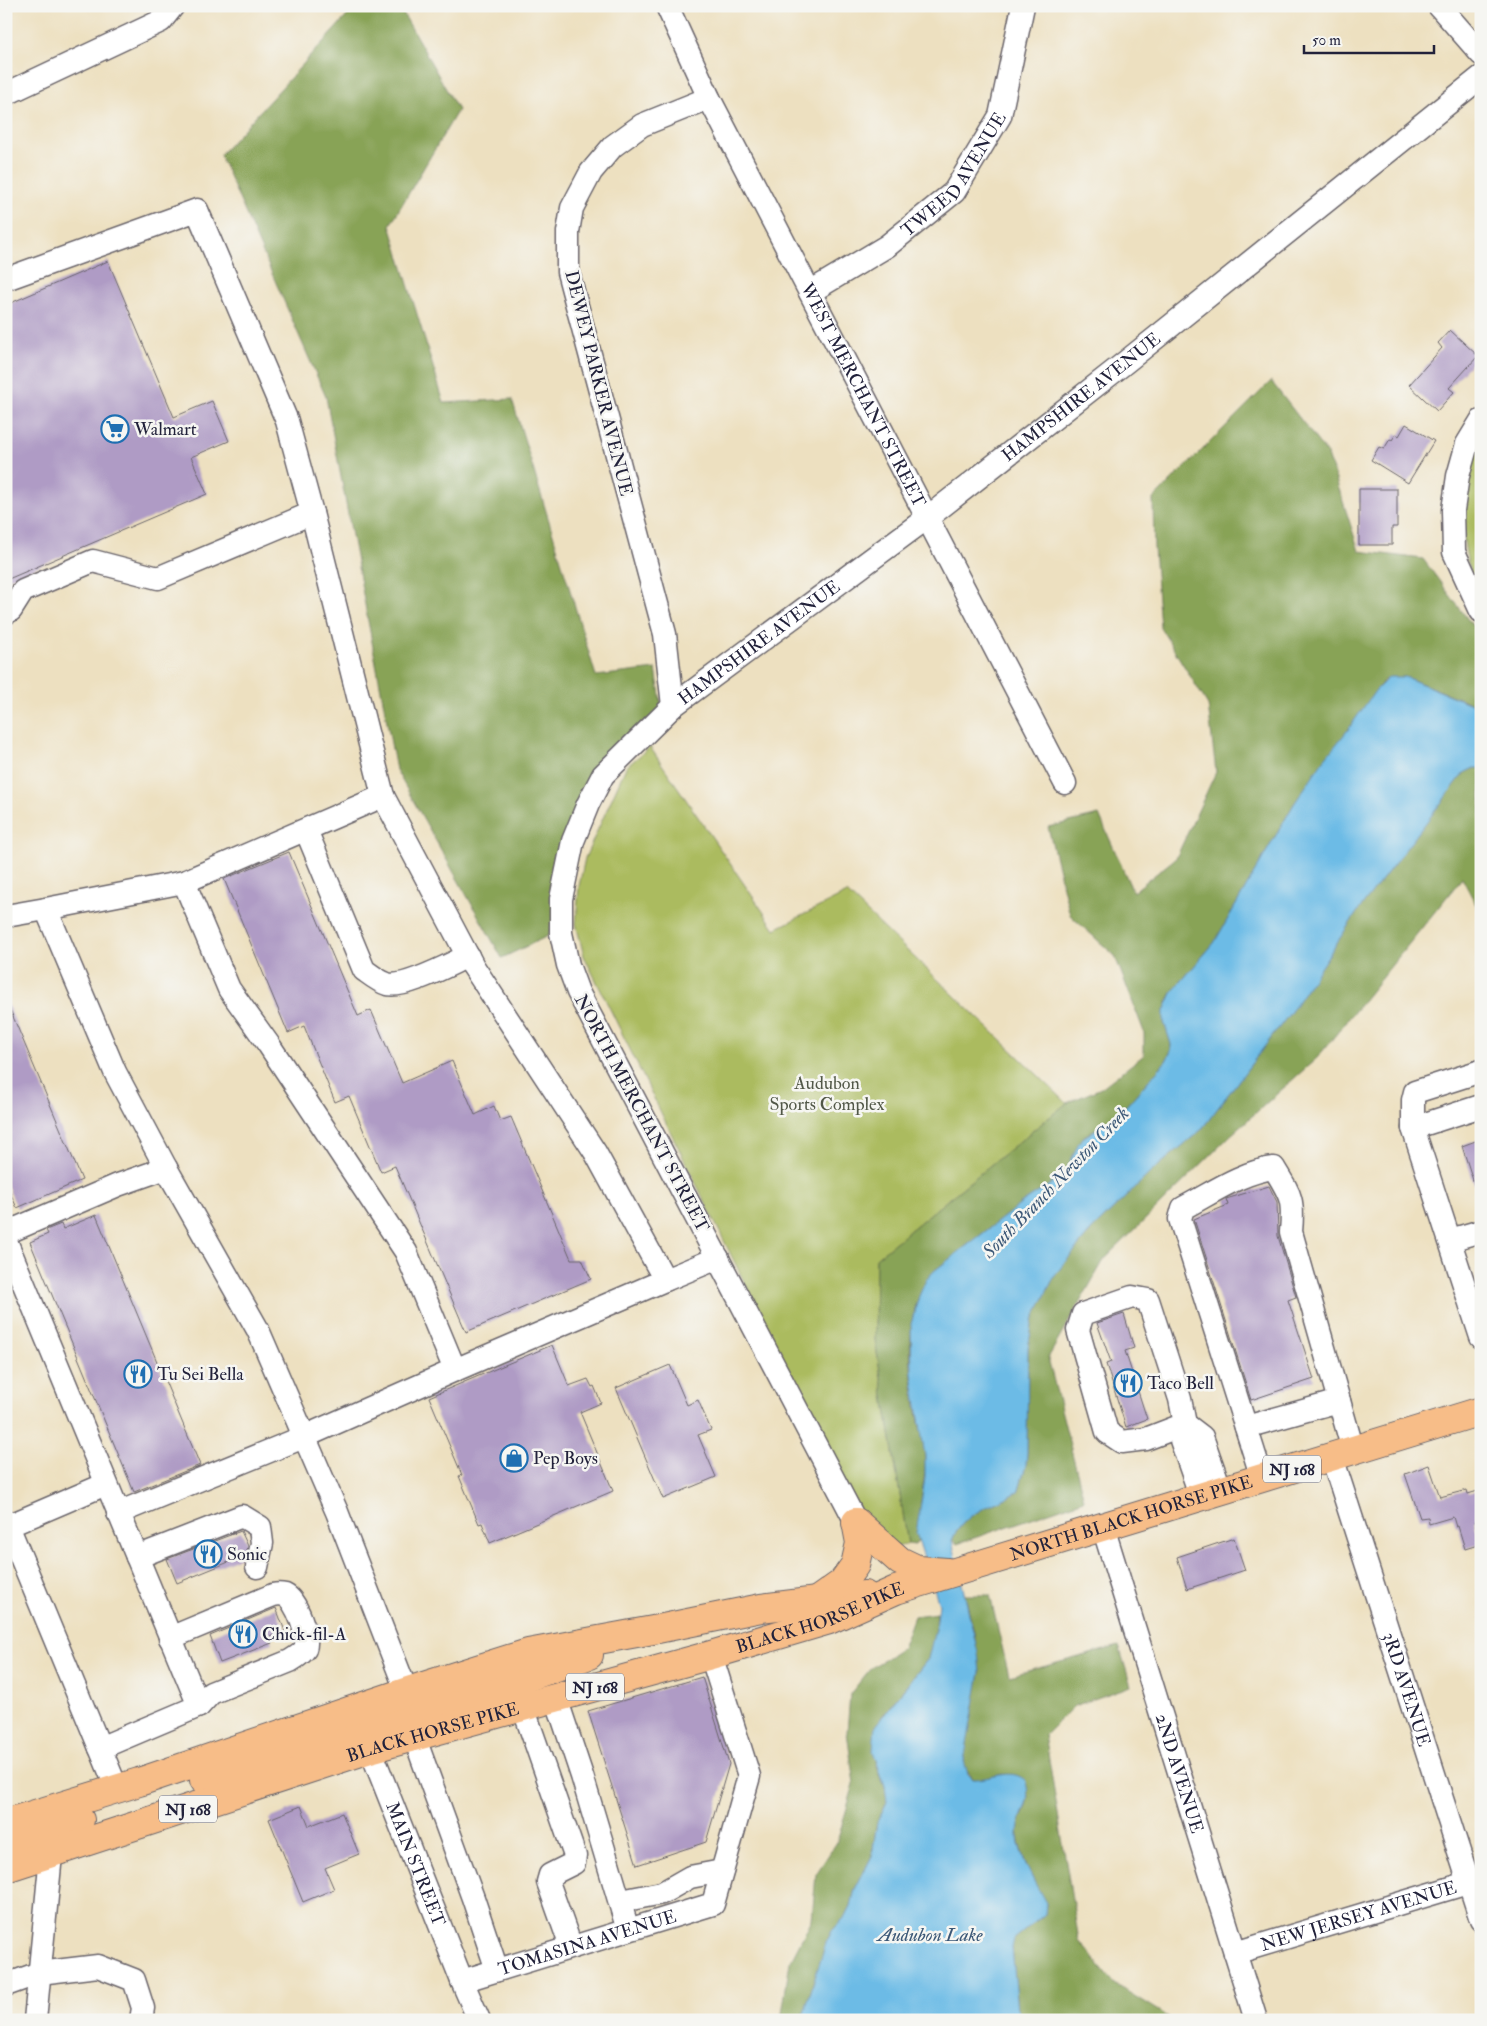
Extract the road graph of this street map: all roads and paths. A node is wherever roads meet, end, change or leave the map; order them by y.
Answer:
1 (173, 6) edge
2 (667, 6) edge
3 (1023, 6) edge
4 (1439, 6) edge
5 (1481, 54) edge
6 (1481, 77) edge
7 (6, 94) edge
8 (709, 98) junction
9 (6, 279) edge
10 (810, 292) junction
11 (1481, 421) edge
12 (312, 513) junction
13 (927, 518) junction
14 (1481, 611) edge
15 (6, 613) edge
16 (673, 706) junction
17 (1066, 783) dead end
18 (383, 796) junction
19 (306, 830) junction
20 (184, 882) junction
21 (46, 909) junction
22 (6, 916) edge
23 (468, 956) junction
24 (1481, 1071) edge
25 (1481, 1106) edge
26 (1413, 1128) junction
27 (166, 1168) junction
28 (1481, 1231) edge
29 (6, 1233) edge
30 (1450, 1240) junction
31 (6, 1241) edge
32 (718, 1258) junction
33 (665, 1280) junction
34 (1479, 1323) edge
35 (455, 1370) junction
36 (1339, 1401) junction
37 (1481, 1411) edge
38 (1185, 1424) junction
39 (1246, 1427) junction
40 (306, 1436) junction
41 (1342, 1454) junction
42 (1262, 1478) junction
43 (106, 1484) junction
44 (1211, 1494) junction
45 (118, 1513) junction
46 (856, 1522) junction
47 (7, 1523) edge
48 (1104, 1527) junction
49 (137, 1557) junction
50 (257, 1567) dead end
51 (921, 1576) junction
52 (896, 1590) junction
53 (816, 1601) junction
54 (170, 1638) junction
55 (711, 1655) junction
56 (556, 1698) junction
57 (199, 1706) junction
58 (523, 1707) junction
59 (414, 1719) junction
60 (362, 1729) junction
61 (100, 1748) junction
62 (117, 1789) junction
63 (6, 1823) edge
64 (6, 1852) edge
65 (51, 1855) junction
66 (6, 1868) edge
67 (722, 1871) junction
68 (1475, 1880) edge
69 (674, 1888) junction
70 (621, 1901) junction
71 (682, 1913) junction
72 (1481, 1920) edge
73 (628, 1930) junction
74 (571, 1947) junction
75 (1234, 1953) junction
76 (497, 1970) junction
77 (39, 1973) junction
78 (462, 1981) junction
79 (6, 1985) edge
80 (35, 2020) edge
81 (141, 2020) edge
82 (479, 2020) edge
83 (1256, 2020) edge

1 - 7 street
2 - 8 street, WEST MERCHANT STREET
3 - 10 street, TWEED AVENUE
4 - 5 street
6 - 13 street, HAMPSHIRE AVENUE
8 - 10 street, WEST MERCHANT STREET
8 - 16 street, DEWEY PARKER AVENUE
9 - 12 street
10 - 13 street, WEST MERCHANT STREET
11 - 14 street
12 - 15 street
12 - 18 street
13 - 16 street, HAMPSHIRE AVENUE
13 - 17 street, WEST MERCHANT STREET
16 - 32 street, NORTH MERCHANT STREET
18 - 19 street
18 - 23 street
19 - 20 street
19 - 23 street
20 - 21 street
20 - 35 street
21 - 22 street
21 - 27 street
23 - 33 street
24 - 26 street
25 - 26 street
26 - 30 street
27 - 29 street
27 - 40 street
28 - 30 street
30 - 34 street
31 - 43 street
32 - 33 street
32 - 46 street, NORTH MERCHANT STREET
33 - 35 street
35 - 40 street
36 - 39 street
36 - 39 street, 3RD AVENUE
36 - 41 street, 3RD AVENUE
37 - 41 main road, NORTH BLACK HORSE PIKE / NJ 168
38 - 38 street
38 - 44 street
39 - 42 street
40 - 45 street
40 - 59 street
41 - 42 main road, NORTH BLACK HORSE PIKE / NJ 168
41 - 68 street, 3RD AVENUE
42 - 44 main road, NORTH BLACK HORSE PIKE / NJ 168
43 - 45 street
43 - 47 street
44 - 48 main road, NORTH BLACK HORSE PIKE / NJ 168
45 - 49 street
46 - 51 main road
46 - 53 main road
47 - 61 street
48 - 51 main road, NORTH BLACK HORSE PIKE / NJ 168
48 - 75 street, 2ND AVENUE
49 - 50 street
49 - 54 street
51 - 52 main road, NORTH BLACK HORSE PIKE / NJ 168
52 - 53 main road, BLACK HORSE PIKE / NJ 168
52 - 55 main road, BLACK HORSE PIKE / NJ 168
53 - 59 main road, BLACK HORSE PIKE / NJ 168
54 - 57 street
54 - 57 street
55 - 56 main road, BLACK HORSE PIKE / NJ 168
55 - 67 street
56 - 58 main road, BLACK HORSE PIKE / NJ 168
56 - 70 street
57 - 61 street
58 - 59 main road, BLACK HORSE PIKE / NJ 168
58 - 74 street
59 - 60 main road, BLACK HORSE PIKE / NJ 168
59 - 60 main road
59 - 76 street
60 - 62 main road, BLACK HORSE PIKE / NJ 168
60 - 64 main road
60 - 65 main road, BLACK HORSE PIKE / NJ 168
60 - 78 street, MAIN STREET
61 - 62 street
62 - 63 main road, BLACK HORSE PIKE / NJ 168
65 - 66 main road, BLACK HORSE PIKE / NJ 168
65 - 77 street
67 - 69 street
67 - 71 street, TOMASINA AVENUE
68 - 72 street, 3RD AVENUE
68 - 75 street, NEW JERSEY AVENUE
69 - 70 street
69 - 71 street
70 - 73 street
71 - 73 street, TOMASINA AVENUE
73 - 74 street, TOMASINA AVENUE
74 - 76 street, TOMASINA AVENUE
75 - 83 street, 2ND AVENUE
76 - 78 street, TOMASINA AVENUE
77 - 79 street
77 - 80 street
77 - 81 street
78 - 82 street, MAIN STREET

